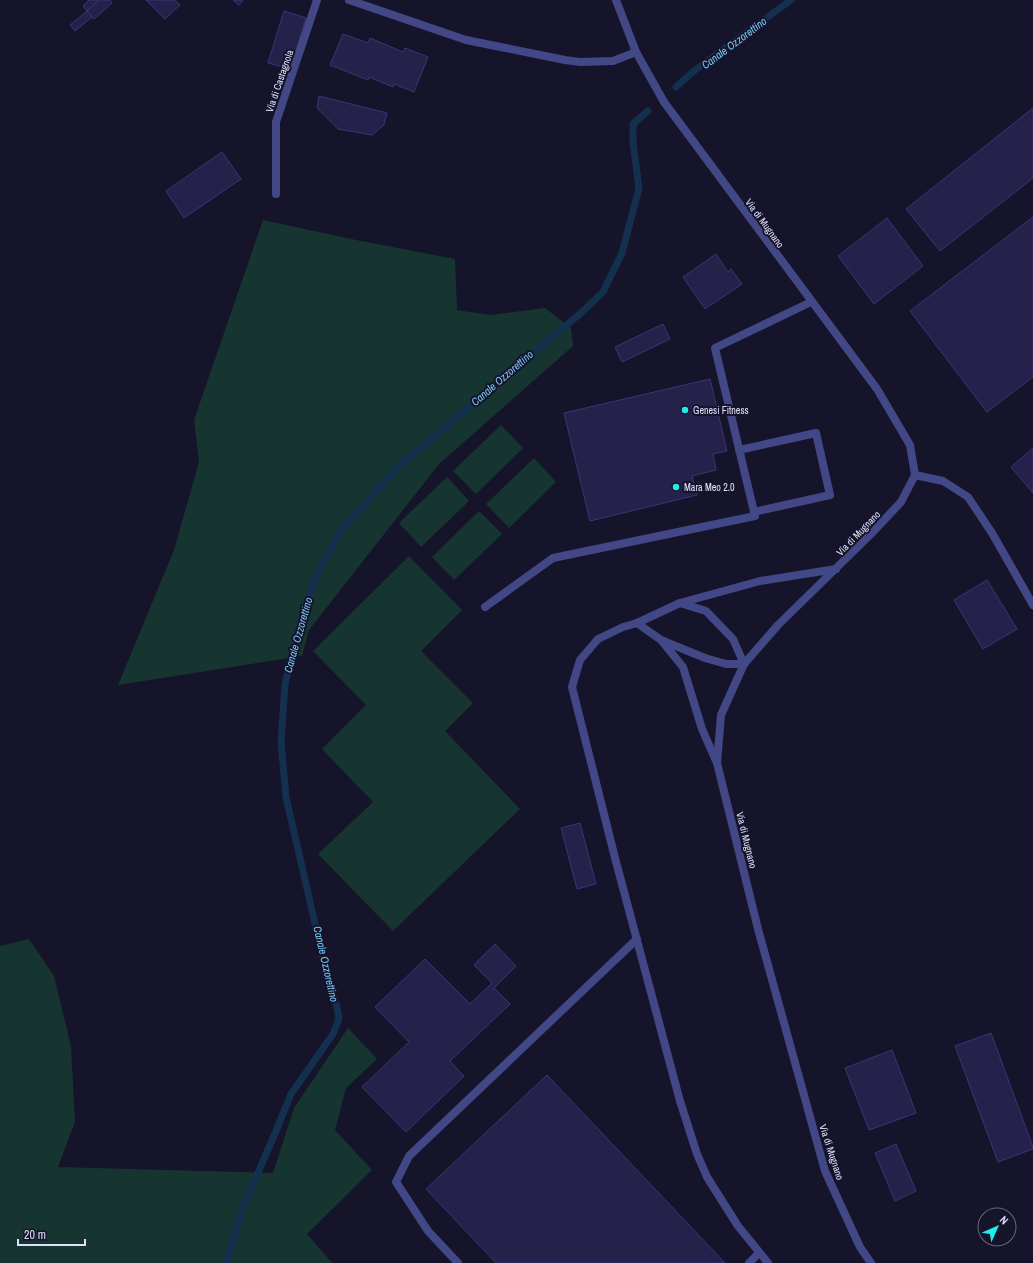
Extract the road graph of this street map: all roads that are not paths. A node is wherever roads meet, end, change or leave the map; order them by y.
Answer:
1 (317, 0) edge
2 (349, 0) edge
3 (616, 0) edge
4 (636, 52) junction
5 (276, 194) dead end
6 (812, 302) junction
7 (739, 450) junction
8 (915, 475) junction
9 (754, 512) junction
10 (836, 569) junction
11 (680, 603) junction
12 (1033, 605) edge
13 (485, 607) dead end
14 (637, 623) junction
15 (661, 640) junction
16 (744, 664) junction
17 (717, 763) junction
18 (637, 939) junction
19 (759, 1253) junction
20 (458, 1263) edge
21 (749, 1263) edge
22 (768, 1263) edge
23 (871, 1263) edge

1 - 5 street, Via di Castagnola
2 - 4 street
3 - 4 street, Via di Mugnano
4 - 6 street, Via di Mugnano
6 - 7 street
6 - 8 street, Via di Mugnano
7 - 9 street
7 - 9 street
8 - 10 street, Via di Mugnano
8 - 12 street
9 - 13 street
10 - 11 street
10 - 16 street, Via di Mugnano
11 - 14 street
11 - 16 street
14 - 15 street
14 - 18 street
15 - 16 street
15 - 17 street
16 - 17 street, Via di Mugnano
17 - 23 street, Via di Mugnano
18 - 19 street
18 - 20 street
19 - 21 street
19 - 22 street

